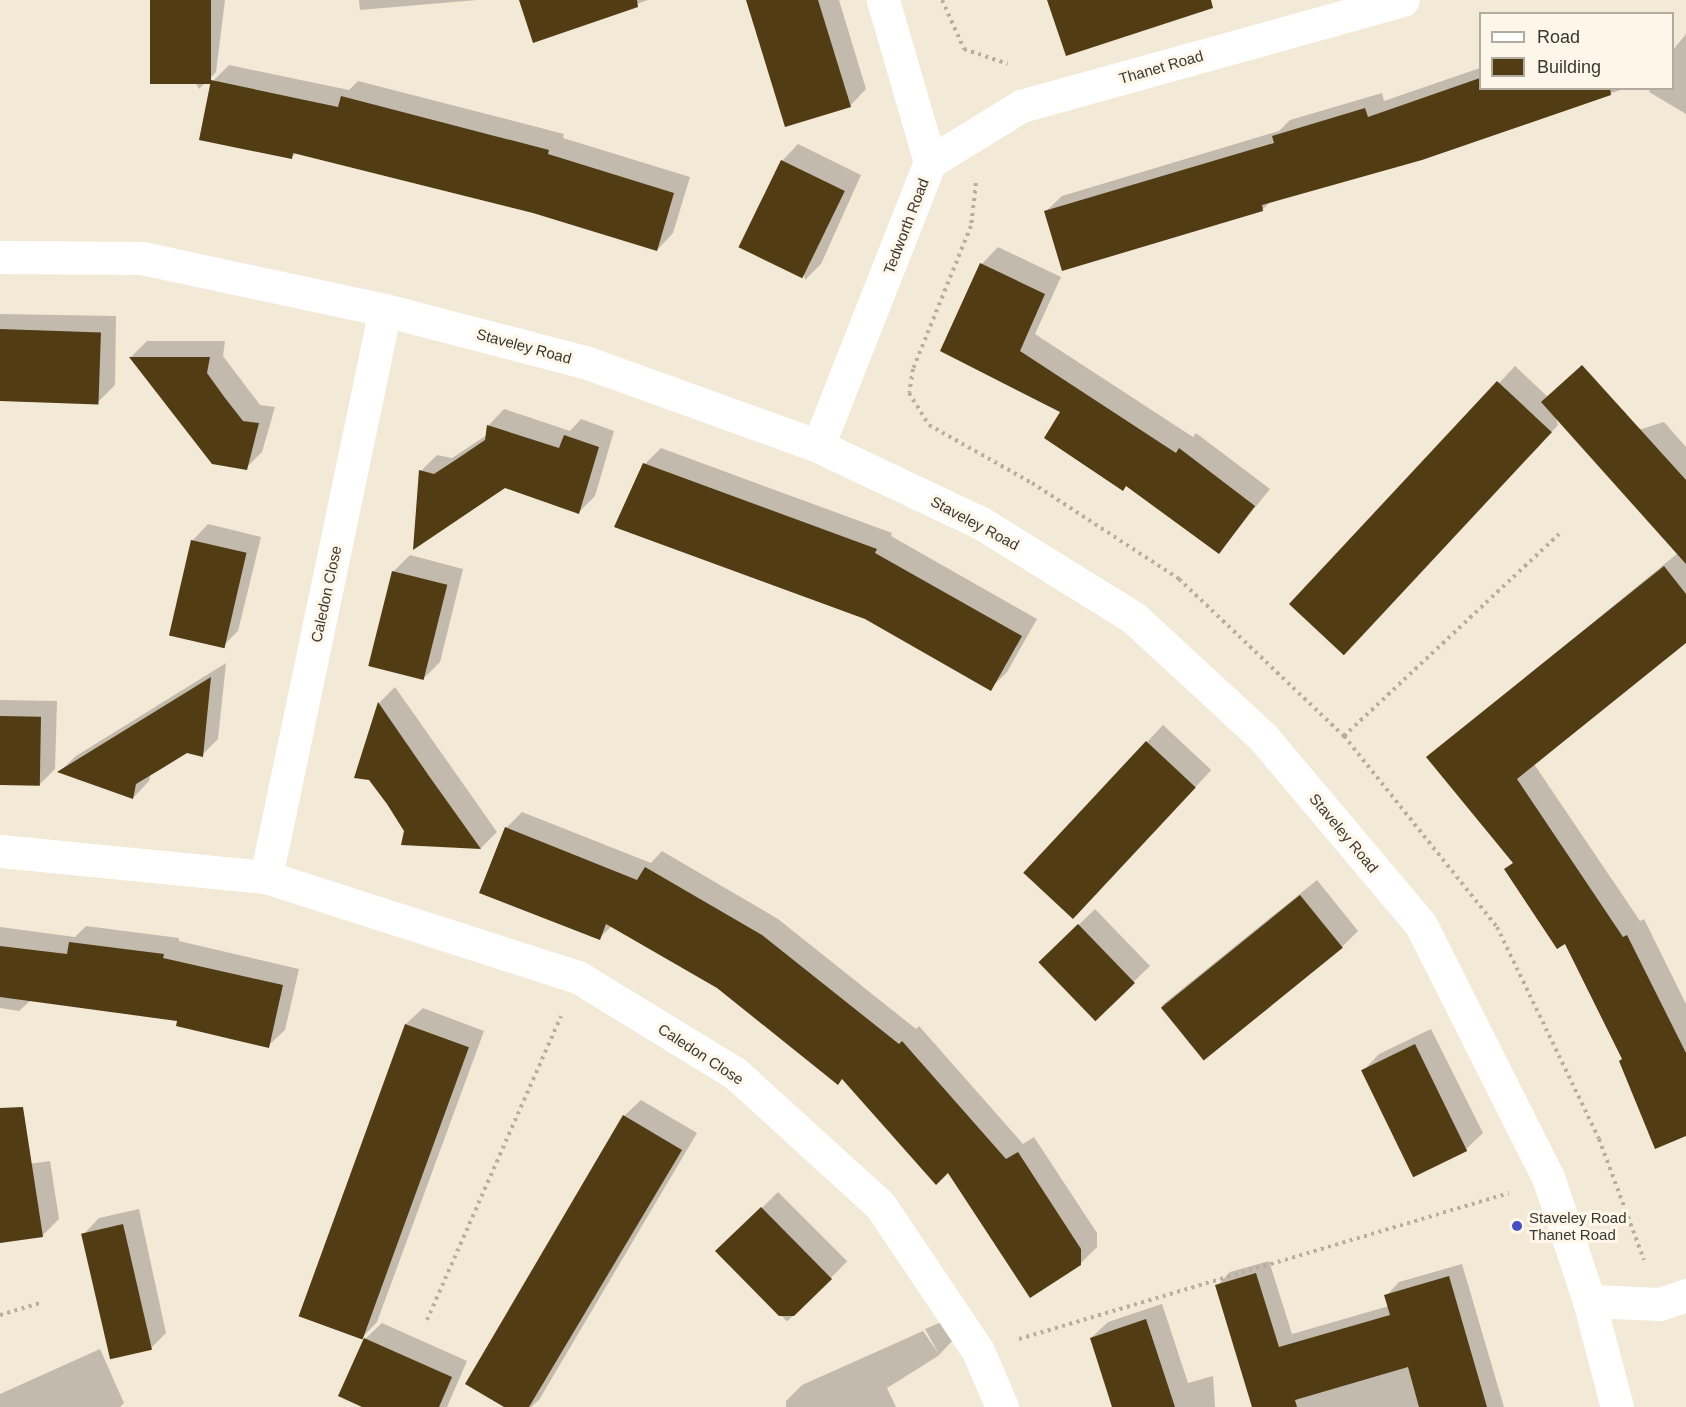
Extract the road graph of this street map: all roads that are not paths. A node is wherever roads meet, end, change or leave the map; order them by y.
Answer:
1 (882, 0) edge
2 (1403, 0) edge
3 (930, 162) junction
4 (0, 256) edge
5 (386, 310) junction
6 (818, 446) junction
7 (0, 851) edge
8 (266, 878) junction
9 (1686, 1295) edge
10 (1589, 1301) junction
11 (1002, 1407) edge
12 (1617, 1407) edge

1 - 3 street, Tedworth Road
2 - 3 street, Thanet Road
3 - 6 street, Tedworth Road
4 - 5 street, Staveley Road
5 - 6 street, Staveley Road
5 - 8 street, Caledon Close
6 - 10 street, Staveley Road
7 - 8 street, Caledon Close
8 - 11 street, Caledon Close
9 - 10 street
10 - 12 street, Staveley Road

